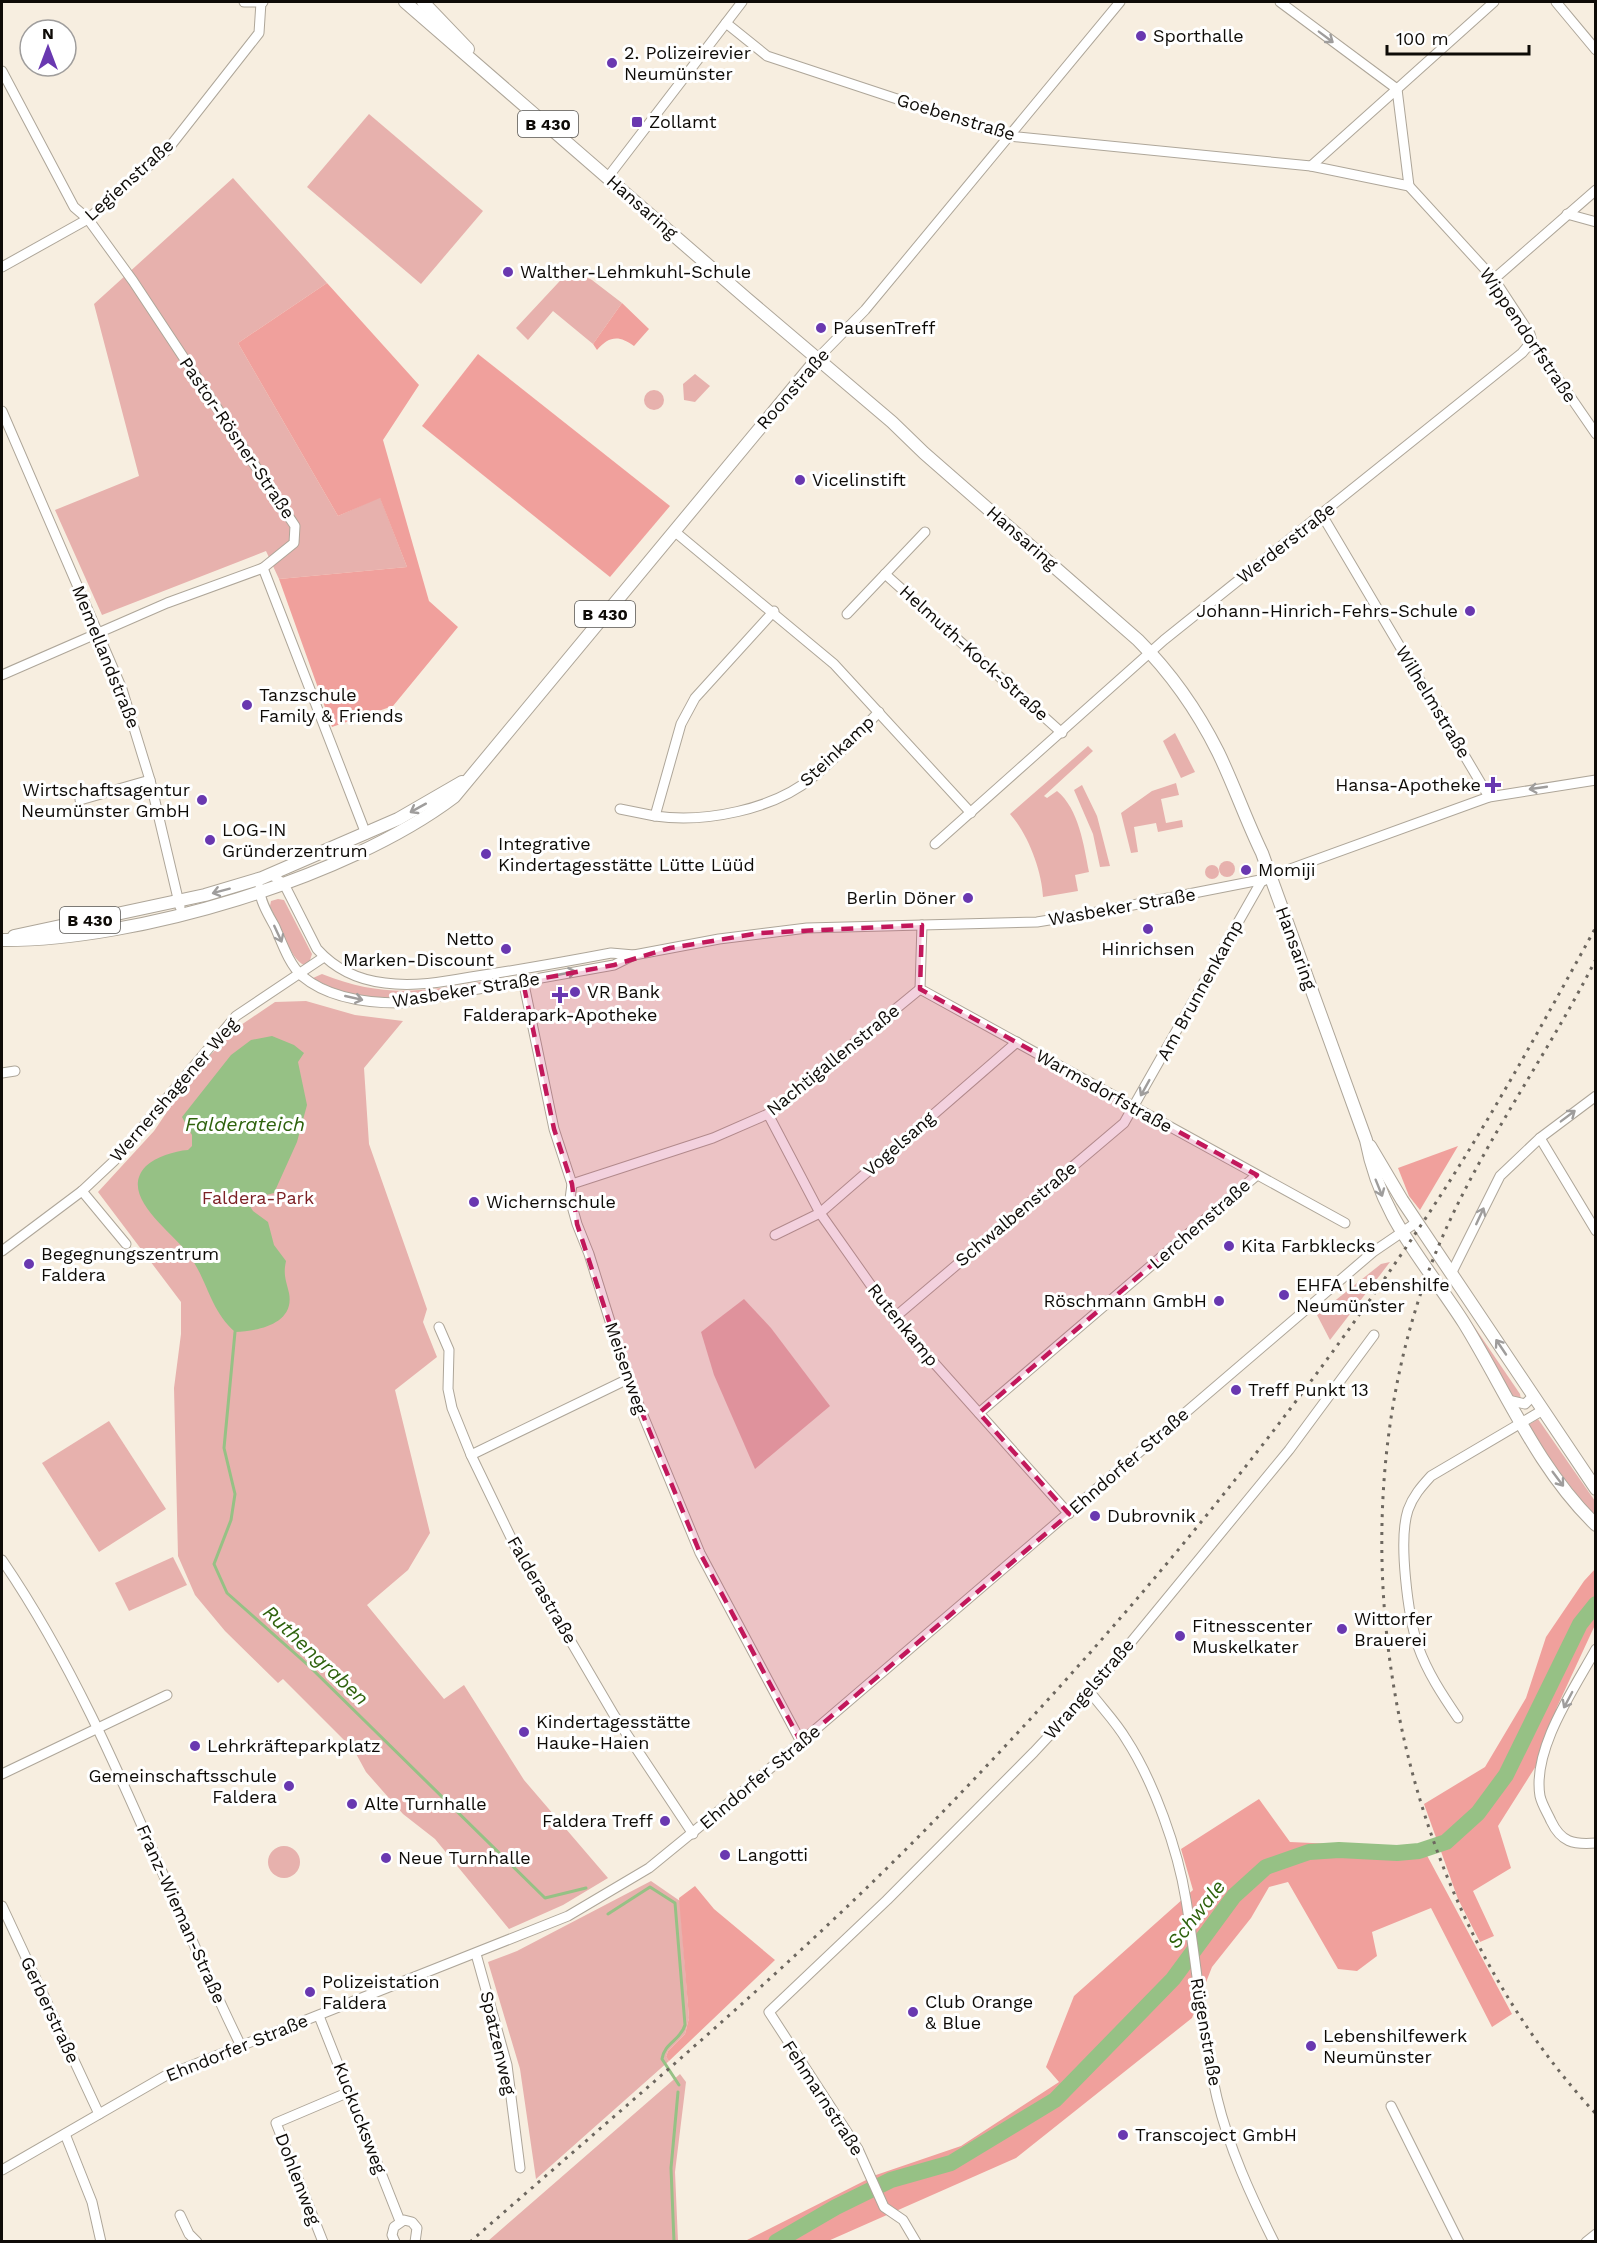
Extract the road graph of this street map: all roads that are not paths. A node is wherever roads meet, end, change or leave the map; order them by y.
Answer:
1 (244, 2) edge
2 (262, 2) edge
3 (405, 2) edge
4 (423, 2) edge
5 (742, 2) edge
6 (1120, 2) edge
7 (1280, 2) edge
8 (1494, 2) edge
9 (1556, 2) edge
10 (726, 23) junction
11 (1596, 50) edge
12 (2, 71) edge
13 (489, 72) junction
14 (1397, 89) junction
15 (1009, 136) junction
16 (1311, 166) junction
17 (608, 177) junction
18 (1409, 186) junction
19 (1596, 190) edge
20 (1567, 214) junction
21 (88, 219) junction
22 (1596, 222) edge
23 (2, 267) edge
24 (1494, 279) junction
25 (1532, 341) junction
26 (818, 358) junction
27 (2, 411) edge
28 (1596, 434) edge
29 (1322, 515) junction
30 (674, 531) junction
31 (925, 532) dead end
32 (263, 568) junction
33 (885, 574) junction
34 (774, 611) junction
35 (847, 614) dead end
36 (99, 632) junction
37 (1150, 652) junction
38 (2, 675) edge
39 (879, 711) junction
40 (1062, 733) junction
41 (469, 778) junction
42 (150, 780) junction
43 (1596, 780) edge
44 (1489, 797) junction
45 (80, 800) dead end
46 (620, 809) dead end
47 (971, 813) junction
48 (654, 816) junction
49 (366, 834) junction
50 (935, 844) dead end
51 (267, 876) junction
52 (1270, 877) junction
53 (284, 884) junction
54 (259, 892) junction
55 (181, 907) junction
56 (922, 925) junction
57 (2, 940) edge
58 (634, 955) junction
59 (324, 957) junction
60 (521, 970) junction
61 (301, 975) junction
62 (523, 982) junction
63 (920, 989) junction
64 (1017, 1042) junction
65 (15, 1071) dead end
66 (2, 1073) edge
67 (1596, 1096) edge
68 (1134, 1107) junction
69 (768, 1114) junction
70 (1540, 1138) junction
71 (1366, 1140) junction
72 (1257, 1175) junction
73 (572, 1184) junction
74 (82, 1191) junction
75 (820, 1213) junction
76 (1417, 1222) junction
77 (1345, 1223) dead end
78 (1596, 1231) edge
79 (1401, 1233) junction
80 (775, 1235) dead end
81 (126, 1244) dead end
82 (2, 1251) edge
83 (1451, 1274) junction
84 (894, 1318) junction
85 (439, 1327) dead end
86 (1374, 1335) dead end
87 (628, 1379) junction
88 (1533, 1396) junction
89 (1508, 1400) junction
90 (1543, 1410) junction
91 (979, 1413) junction
92 (1520, 1424) junction
93 (471, 1455) junction
94 (1596, 1489) edge
95 (1069, 1514) junction
96 (1596, 1525) edge
97 (2, 1560) edge
98 (1596, 1649) edge
99 (1090, 1692) junction
100 (167, 1695) dead end
101 (1458, 1718) dead end
102 (97, 1729) junction
103 (801, 1742) junction
104 (2, 1774) edge
105 (693, 1834) junction
106 (1596, 1843) edge
107 (2, 1906) edge
108 (476, 1954) junction
109 (769, 2012) joint
110 (319, 2016) junction
111 (241, 2046) junction
112 (349, 2092) junction
113 (1391, 2106) dead end
114 (99, 2114) junction
115 (65, 2134) junction
116 (519, 2168) dead end
117 (2, 2170) edge
118 (180, 2215) dead end
119 (400, 2221) junction
120 (100, 2241) edge
121 (197, 2241) edge
122 (323, 2241) edge
123 (395, 2241) edge
124 (415, 2241) edge
125 (916, 2241) edge
126 (1274, 2241) edge
127 (1459, 2241) edge

1 - 2 street
2 - 21 street, Legienstraße
3 - 13 main road, Hansaring / B 430
4 - 13 main road, Hansaring / B 430
5 - 10 street
6 - 15 street, Roonstraße
7 -> 14 street
8 - 14 street
9 - 11 street
10 - 15 street, Goebenstraße
10 - 17 street
12 - 21 street, Pastor-Rösner-Straße
13 - 17 main road, Hansaring / B 430
14 - 16 street
14 - 18 street
15 - 16 street, Goebenstraße
15 - 26 street, Roonstraße
16 - 18 street, Goebenstraße
17 - 26 main road, Hansaring / B 430
18 - 24 street, Wippendorfstraße
19 - 20 street
20 - 22 street
20 - 24 street
21 - 23 street, Legienstraße
21 - 32 street, Pastor-Rösner-Straße
24 - 25 street, Wippendorfstraße
25 - 28 street, Wippendorfstraße
25 - 29 street, Werderstraße
26 - 30 main road, Roonstraße / B 430
26 - 37 main road, Hansaring
27 - 36 street, Memellandstraße
29 - 37 street, Werderstraße
29 - 44 street, Wilhelmstraße
30 - 34 street, Steinkamp
30 - 41 main road, Roonstraße / B 430
31 - 33 street, Helmuth-Kock-Straße
32 - 36 street, Pastor-Rösner-Straße
32 - 49 street
33 - 35 street, Helmuth-Kock-Straße
33 - 40 street, Helmuth-Kock-Straße
34 - 39 street, Steinkamp
34 - 48 street
36 - 38 street, Pastor-Rösner-Straße
36 - 42 street, Memellandstraße
37 - 40 street, Werderstraße
37 - 52 main road, Hansaring
39 - 47 street, Steinkamp
39 - 48 street, Steinkamp
40 - 47 street, Werderstraße
41 -> 49 main road, Roonstraße / B 430
41 - 53 main road, Roonstraße / B 430
42 - 45 street
42 - 55 street, Memellandstraße
43 -> 44 street, Wasbeker Straße
44 - 52 street, Wasbeker Straße
46 - 48 street, Steinkamp
47 - 50 street, Werderstraße
49 - 51 main road, Roonstraße / B 430
51 - 53 street, Wasbeker Straße
51 - 54 street
51 -> 55 main road, B 430
52 - 56 street, Wasbeker Straße
52 -> 68 street, Am Brunnenkamp
52 - 71 main road, Hansaring
53 - 54 main road, Roonstraße / B 430
53 - 59 street, Wasbeker Straße
54 - 55 main road, B 430
54 -> 61 street, Wasbeker Straße
55 - 57 main road, B 430
56 - 58 street, Wasbeker Straße
56 - 63 street
58 - 60 street, Wasbeker Straße
62 -> 58 street, Wasbeker Straße
59 - 60 street, Wasbeker Straße
59 - 61 street
60 - 62 street, Meisenweg
61 -> 62 street, Wasbeker Straße
61 - 74 street, Wernershagener Weg
62 - 73 street, Meisenweg
63 - 64 street, Warmsdorfstraße
63 - 69 street, Nachtigallenstraße
64 - 68 street, Warmsdorfstraße
64 - 75 street, Vogelsang
65 - 66 street
70 -> 67 street
68 - 72 street, Warmsdorfstraße
68 - 84 street, Schwalbenstraße
69 - 73 street, Nachtigallenstraße
69 - 75 street, Rutenkamp
70 - 78 street
83 -> 70 street
71 - 76 main road, Hansaring
71 -> 79 main road, Hansaring
72 - 77 street, Warmsdorfstraße
72 - 91 street, Lerchenstraße
73 - 87 street, Meisenweg
74 - 81 street
74 - 82 street, Wernershagener Weg
75 - 80 street, Vogelsang
75 - 84 street, Rutenkamp
76 - 79 street, Ehndorfer Straße
76 - 83 main road, Hansaring
79 - 89 main road, Hansaring
79 - 95 street, Ehndorfer Straße
88 -> 83 main road, Hansaring
84 - 91 street, Rutenkamp
85 - 93 street, Falderastraße
86 - 99 street, Wrangelstraße
87 - 93 street
87 - 103 street, Meisenweg
88 - 89 street
88 - 90 main road, Hansaring
89 - 92 main road, Hansaring
90 - 92 street
90 - 94 main road, Hansaring
91 - 95 street, Rutenkamp
92 -> 96 main road, Hansaring
92 - 101 street
93 - 105 street, Falderastraße
95 - 103 street, Ehndorfer Straße
97 - 102 street, Franz-Wieman-Straße
98 -> 106 street
99 - 109 street, Wrangelstraße
99 - 126 street, Rügenstraße
100 - 102 street
102 - 104 street
102 - 111 street, Franz-Wieman-Straße
103 - 105 street, Ehndorfer Straße
105 - 108 street, Ehndorfer Straße
107 - 114 street, Gerberstraße
108 - 110 street, Ehndorfer Straße
108 - 116 street, Spatzenweg
109 - 125 street, Fehmarnstraße
110 - 111 street, Ehndorfer Straße
110 - 112 street, Kuckucksweg
111 - 114 street, Ehndorfer Straße
112 - 119 street, Kuckucksweg
112 - 122 street, Dohlenweg
113 - 127 street
114 - 115 street, Ehndorfer Straße
115 - 117 street, Ehndorfer Straße
115 - 120 street
118 - 121 street
119 - 123 street
119 - 124 street, Kuckucksweg

